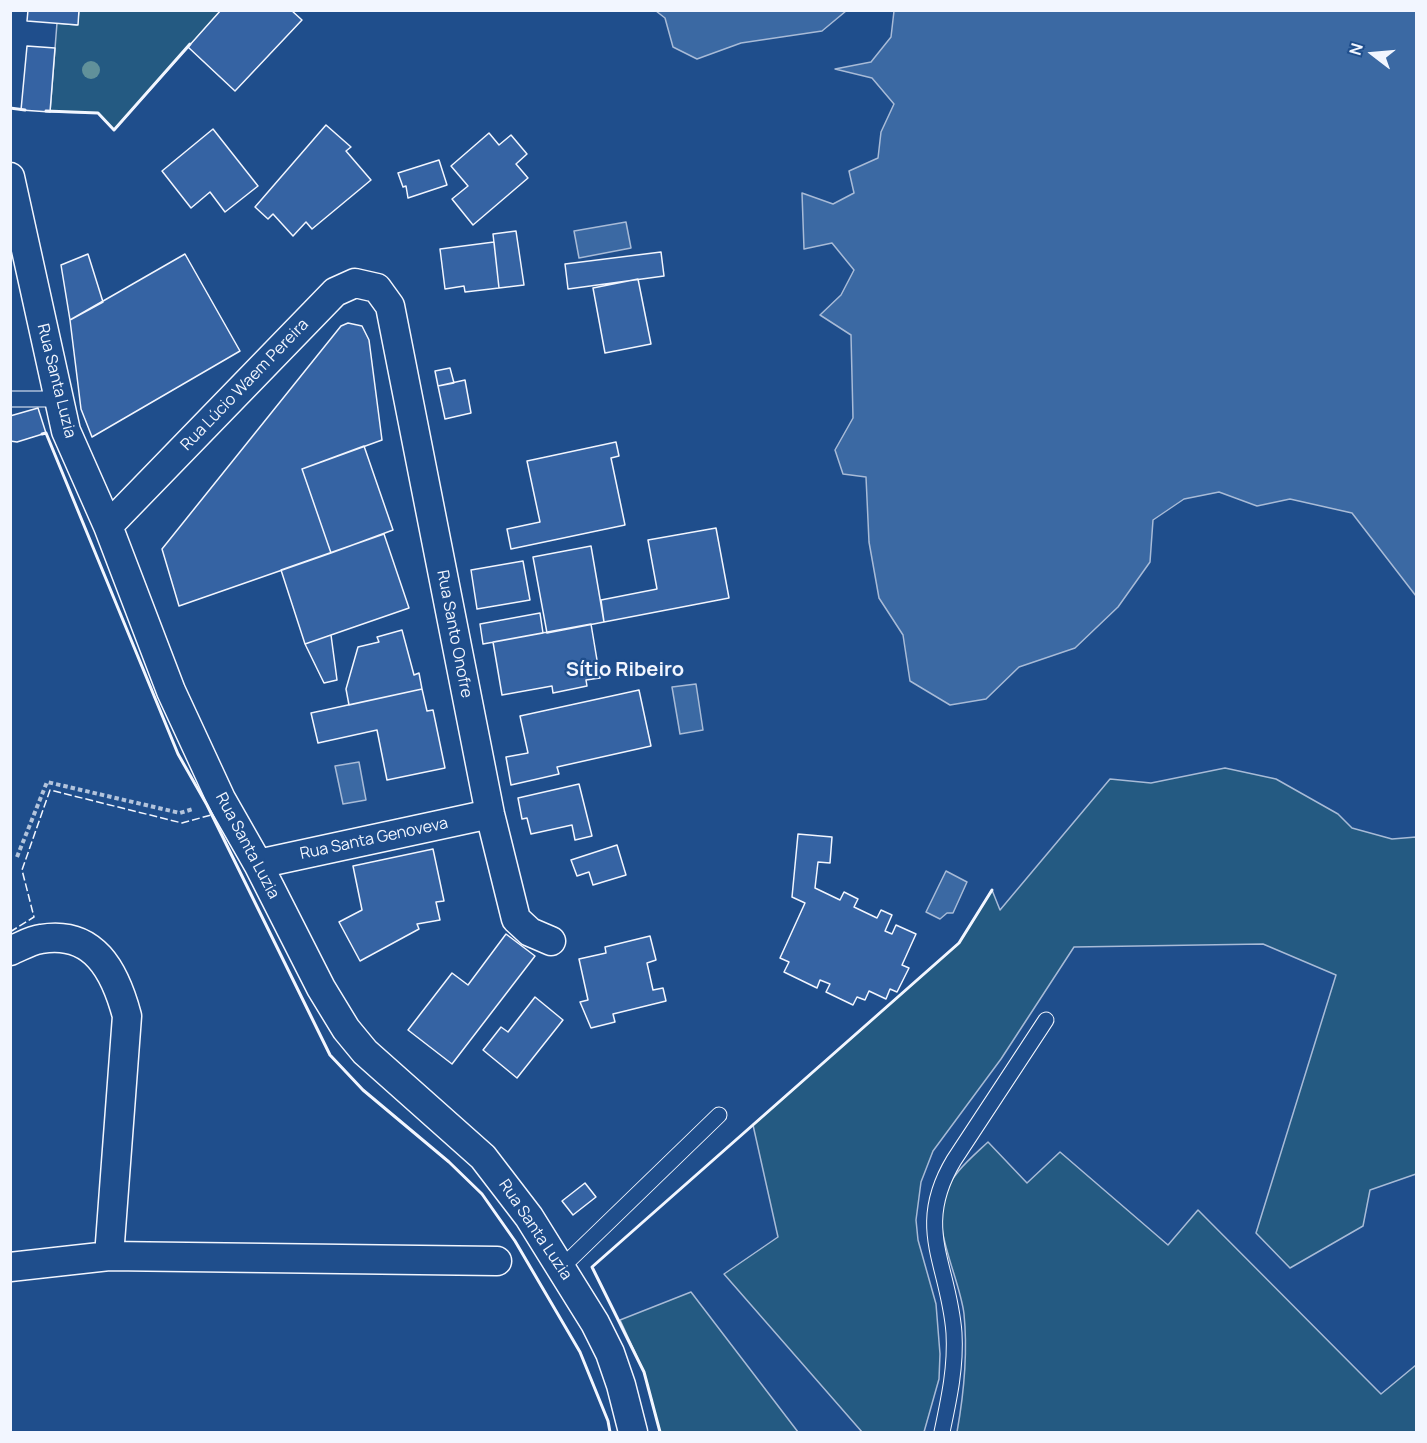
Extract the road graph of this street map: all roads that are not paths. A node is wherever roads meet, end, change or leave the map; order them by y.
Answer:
1 (10, 177) edge
2 (390, 306) joint
3 (10, 399) edge
4 (57, 399) junction
5 (108, 526) junction
6 (490, 814) junction
7 (258, 864) junction
8 (551, 941) dead end
9 (10, 951) edge
10 (1046, 1020) dead end
11 (719, 1115) dead end
12 (109, 1256) junction
13 (497, 1261) dead end
14 (10, 1267) edge
15 (561, 1268) junction
16 (633, 1432) edge
17 (942, 1432) edge

1 - 4 street, Rua Santa Luzia
2 - 5 street, Rua Lúcio Waem Pereira
2 - 6 street, Rua Santo Onofre
3 - 4 lane
4 - 5 street, Rua Santa Luzia
5 - 7 street, Rua Santa Luzia
6 - 7 street, Rua Santa Genoveva
6 - 8 street, Rua Santo Onofre
7 - 15 street, Rua Santa Luzia
9 - 12 street
10 - 17 lane
11 - 15 lane
12 - 13 street
12 - 14 street
15 - 16 street, Rua Santa Luzia

